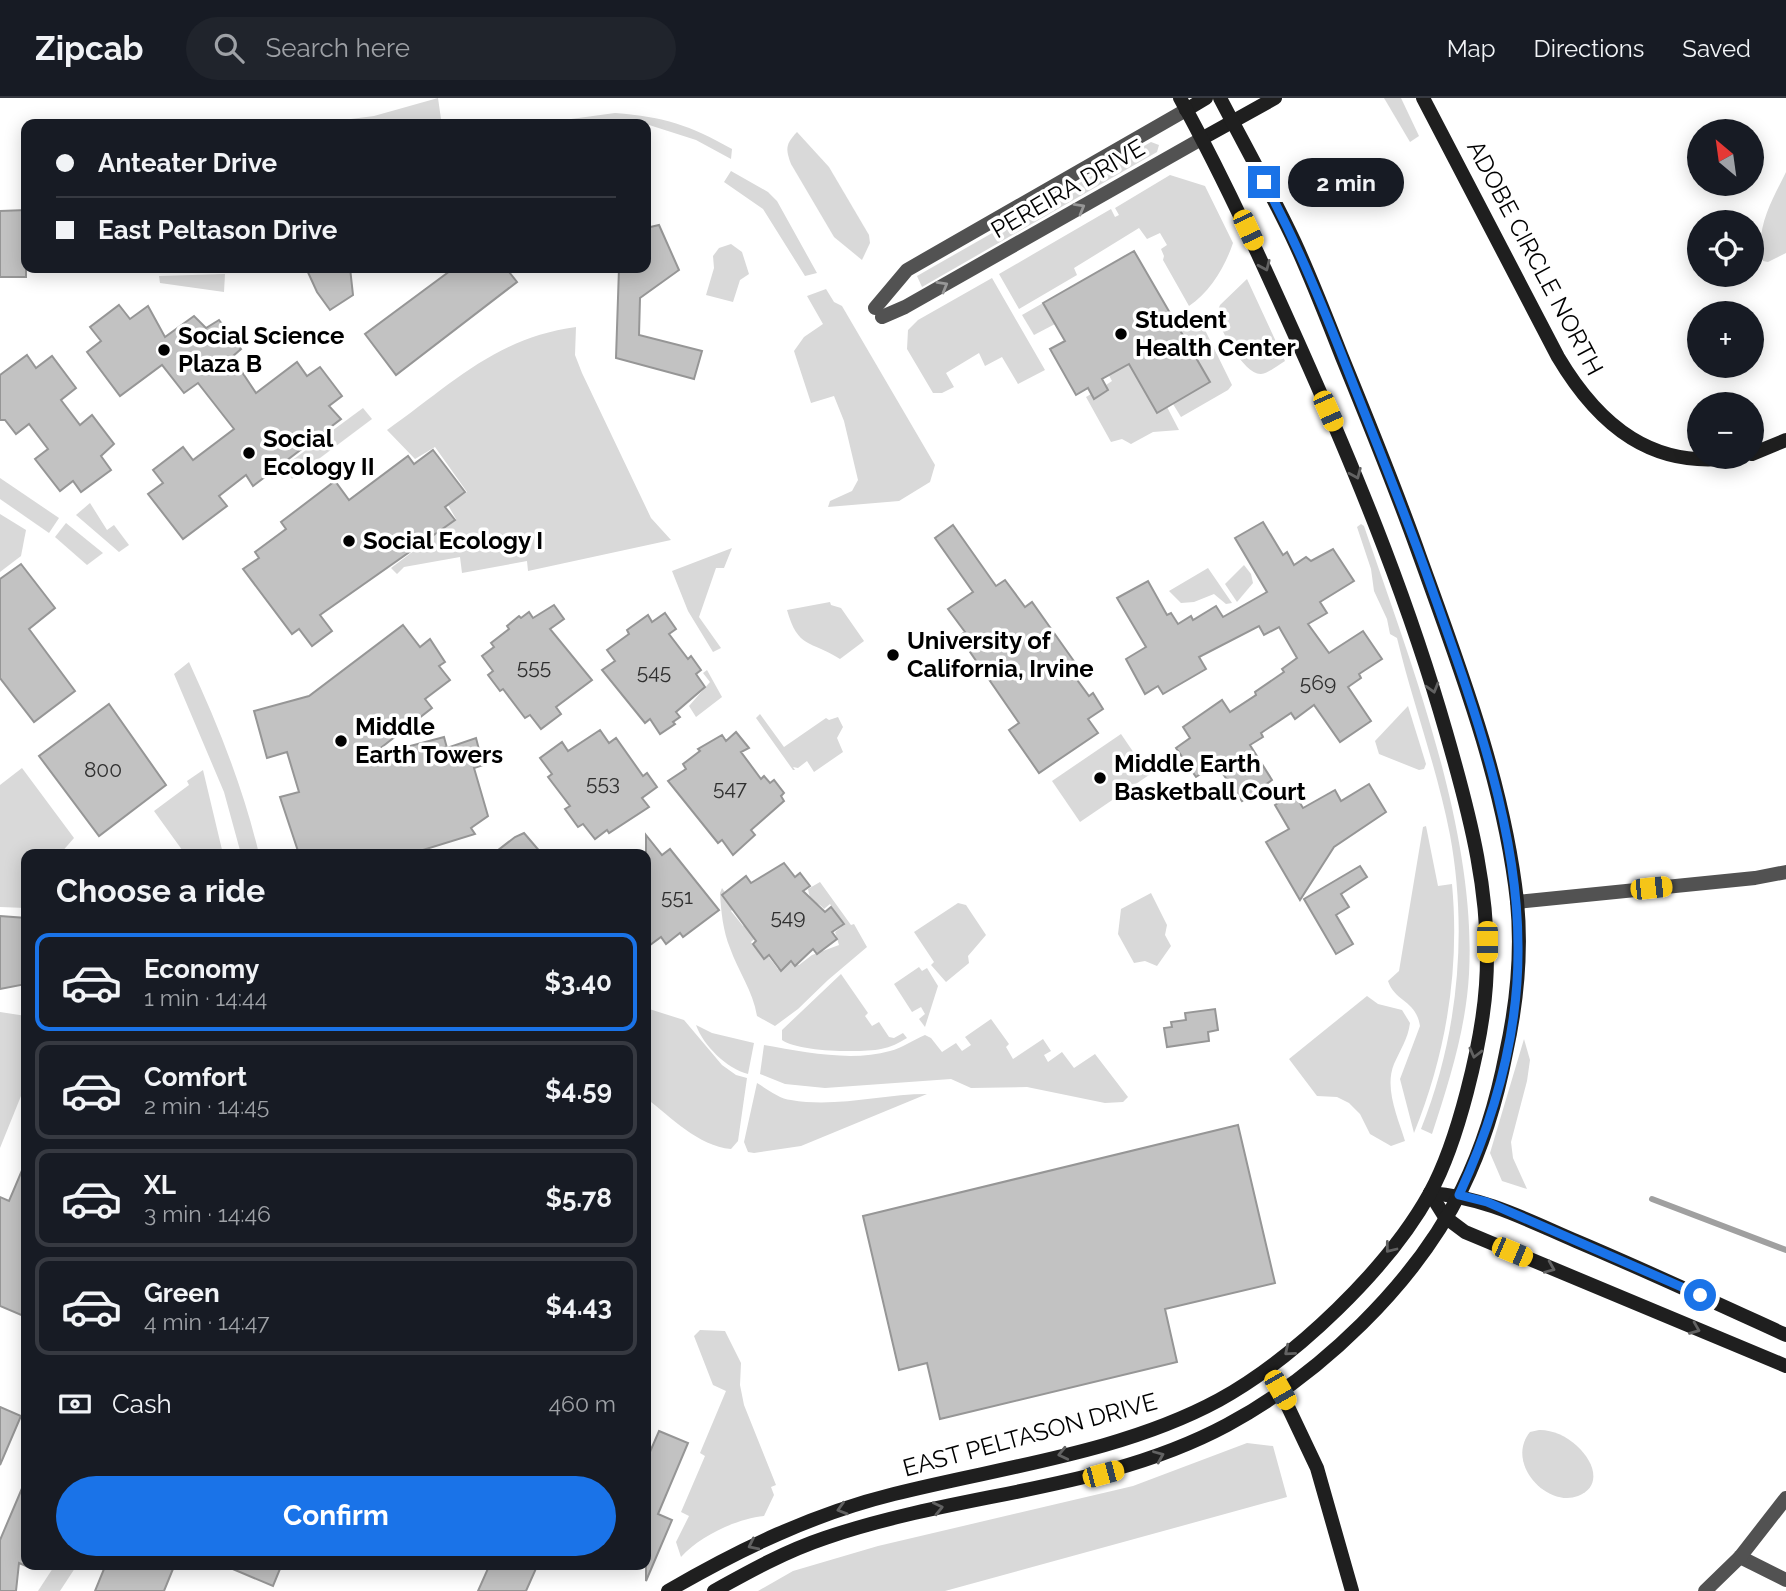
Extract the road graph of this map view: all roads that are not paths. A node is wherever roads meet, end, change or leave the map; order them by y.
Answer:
1 (1206, 98) edge
2 (1220, 98) edge
3 (1275, 98) edge
4 (1423, 98) edge
5 (1183, 104) edge
6 (1233, 122) junction
7 (1203, 138) junction
8 (1786, 440) edge
9 (1764, 449) edge
10 (1687, 456) edge
11 (1786, 872) edge
12 (1517, 902) junction
13 (1430, 1193) junction
14 (1459, 1195) junction
15 (1445, 1217) junction
16 (1786, 1335) edge
17 (1786, 1366) edge
18 (1280, 1390) junction
19 (1786, 1498) edge
20 (1740, 1557) junction
21 (1786, 1580) edge
22 (668, 1591) edge
23 (714, 1591) edge
24 (1352, 1591) edge
25 (1705, 1591) edge

1 - 5 main road, PEREIRA DRIVE
2 - 6 main road, EAST PELTASON DRIVE
3 - 6 main road, PEREIRA DRIVE
4 - 10 main road, ADOBE CIRCLE NORTH
5 - 7 main road, EAST PELTASON DRIVE
5 -> 7 street, PEREIRA DRIVE
6 - 7 main road, PEREIRA DRIVE
6 - 12 main road, EAST PELTASON DRIVE
7 -> 13 main road, EAST PELTASON DRIVE
8 - 9 main road
11 - 12 street
12 - 14 main road, EAST PELTASON DRIVE
13 - 14 main road
13 - 15 main road
13 -> 22 main road, EAST PELTASON DRIVE
14 - 15 main road, EAST PELTASON DRIVE
14 - 16 main road
15 -> 17 main road
15 - 18 main road, EAST PELTASON DRIVE
23 -> 18 main road, EAST PELTASON DRIVE
18 - 24 main road
19 - 20 street
20 - 21 street
20 - 25 street

